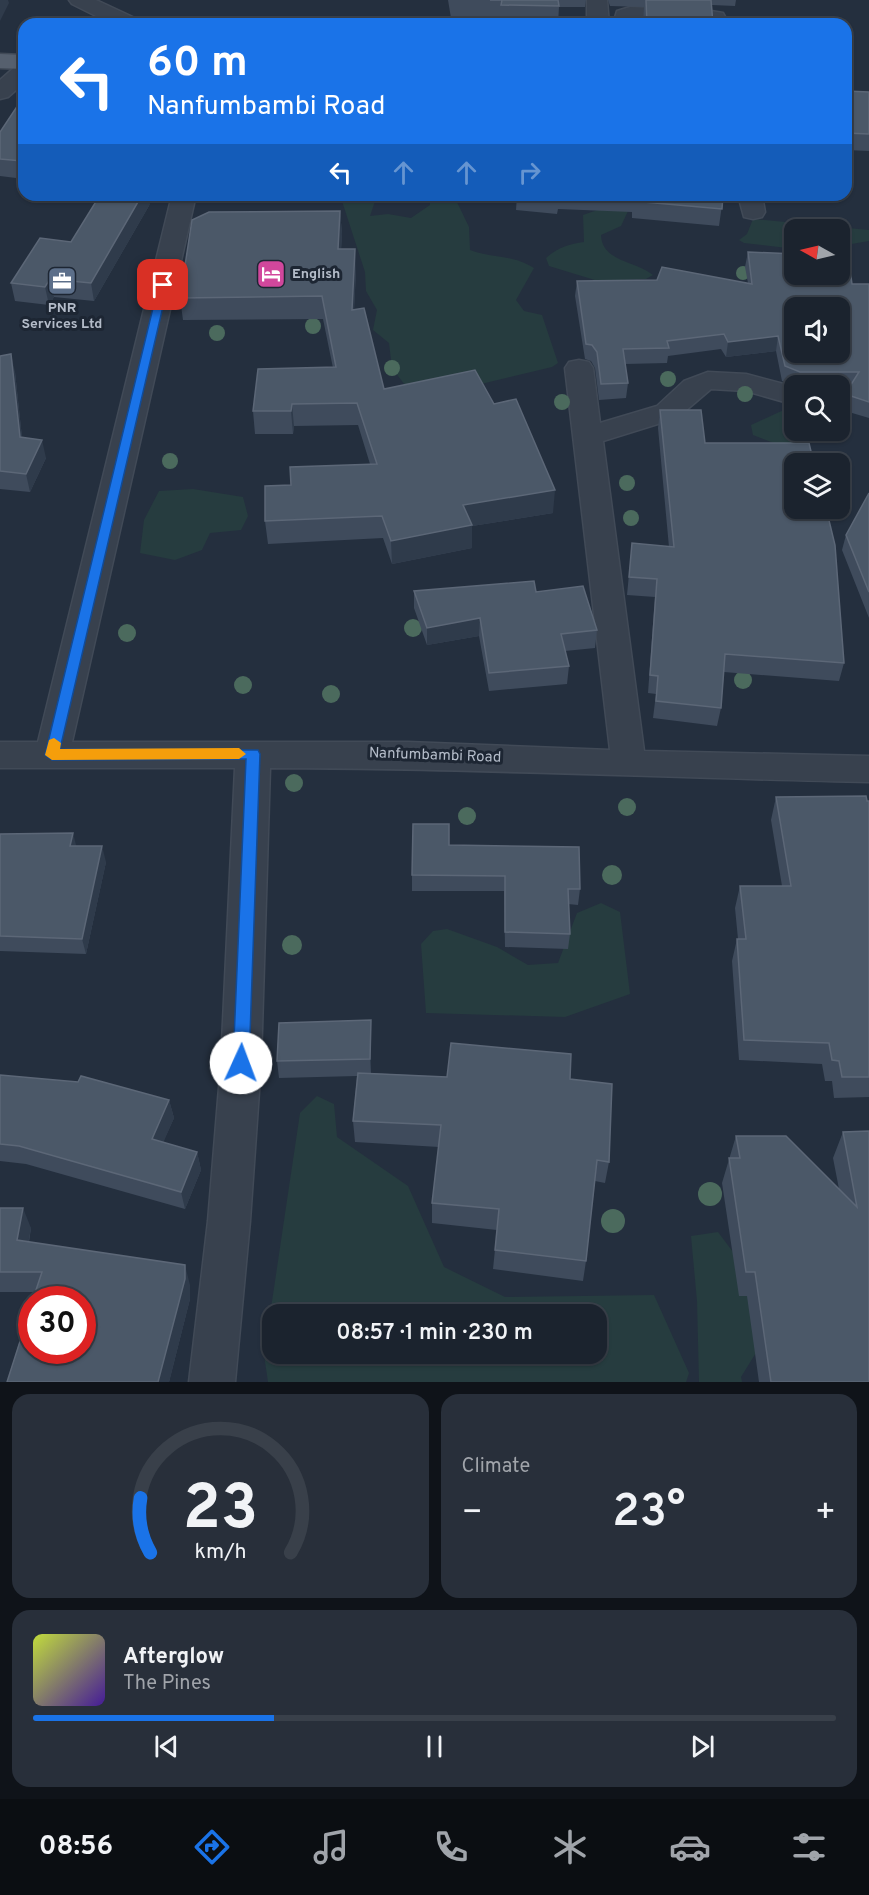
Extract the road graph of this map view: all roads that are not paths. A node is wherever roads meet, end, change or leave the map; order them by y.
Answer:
1 (79, 0) edge
2 (597, 0) edge
3 (116, 18) edge
4 (598, 18) edge
5 (624, 18) edge
6 (715, 18) edge
7 (0, 61) edge
8 (18, 62) edge
9 (18, 76) edge
10 (0, 92) edge
11 (183, 201) edge
12 (579, 368) dead end
13 (784, 393) edge
14 (589, 436) junction
15 (253, 754) junction
16 (0, 755) edge
17 (52, 755) junction
18 (630, 764) junction
19 (869, 769) edge
20 (212, 1382) edge

1 - 3 street
2 - 4 street
5 - 6 street
7 - 8 main road
9 - 10 street
11 - 17 street
12 - 14 street
13 - 14 street
14 - 18 street
15 - 17 street, Nanfumbambi Road
15 - 18 street, Nanfumbambi Road
15 - 20 street
16 - 17 street, Nanfumbambi Road
18 - 19 street, Nanfumbambi Road

